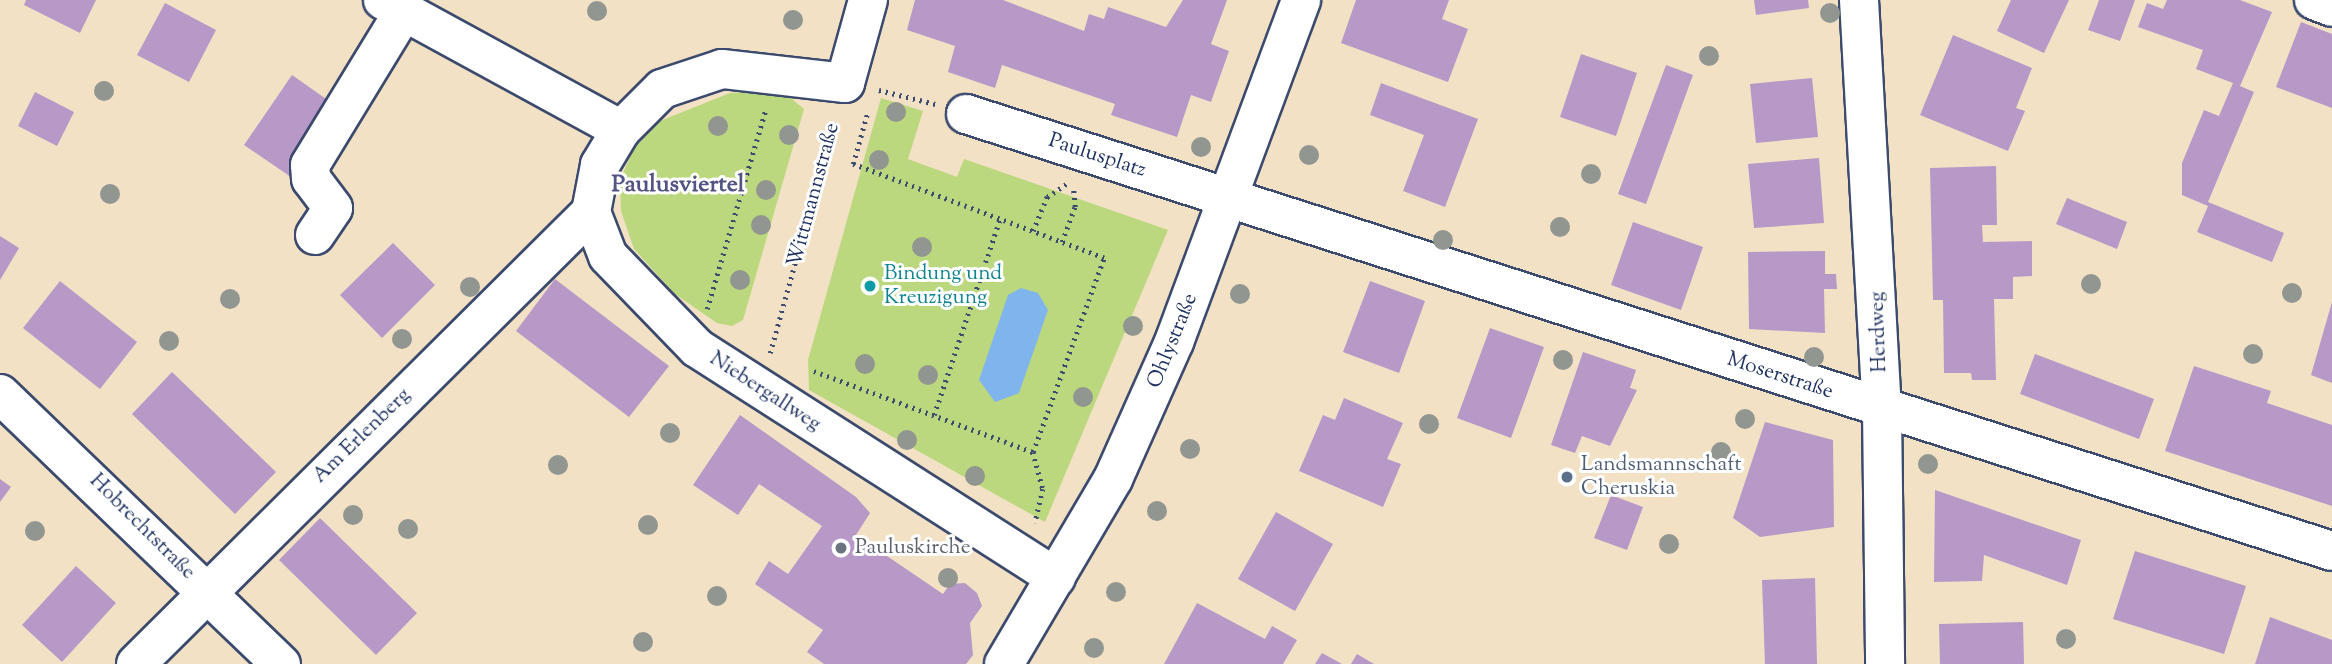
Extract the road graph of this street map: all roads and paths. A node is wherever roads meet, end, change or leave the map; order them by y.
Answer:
1 (868, 0) edge
2 (1301, 0) edge
3 (1859, 0) edge
4 (2314, 0) edge
5 (394, 6) edge
6 (2332, 7) edge
7 (777, 71) junction
8 (859, 86) junction
9 (966, 114) dead end
10 (621, 130) junction
11 (1072, 181) dead end
12 (1228, 199) junction
13 (1075, 207) dead end
14 (591, 212) junction
15 (999, 219) junction
16 (1033, 231) junction
17 (315, 235) dead end
18 (1062, 242) junction
19 (712, 291) dead end
20 (814, 371) dead end
21 (760, 389) junction
22 (0, 394) edge
23 (1882, 409) junction
24 (934, 415) junction
25 (1033, 452) junction
26 (1037, 520) dead end
27 (2332, 551) edge
28 (1056, 578) junction
29 (205, 590) junction
30 (136, 664) edge
31 (281, 664) edge
32 (1004, 664) edge
33 (1885, 664) edge

1 - 8 street
2 - 12 street, Ohlystraße
3 - 23 street, Herdweg
4 - 6 street
5 - 10 street
5 - 17 street
7 - 8 street
7 - 10 street
7 - 19 path
8 - 15 path
8 - 21 path, Wittmannstraße
9 - 12 street, Paulusplatz
10 - 14 street
11 - 16 path
12 - 23 street, Moserstraße
12 - 28 street, Ohlystraße
13 - 18 path
14 - 21 street, Niebergallweg
14 - 29 street, Am Erlenberg
15 - 16 path
15 - 24 path
16 - 18 path
18 - 25 path
20 - 24 path
21 - 28 street, Niebergallweg
22 - 29 street, Hobrechtstraße
23 - 27 street, Moserstraße
23 - 33 street, Herdweg
24 - 25 path
25 - 26 path
28 - 32 street, Ohlystraße
29 - 30 street, Am Erlenberg
29 - 31 street, Hobrechtstraße

